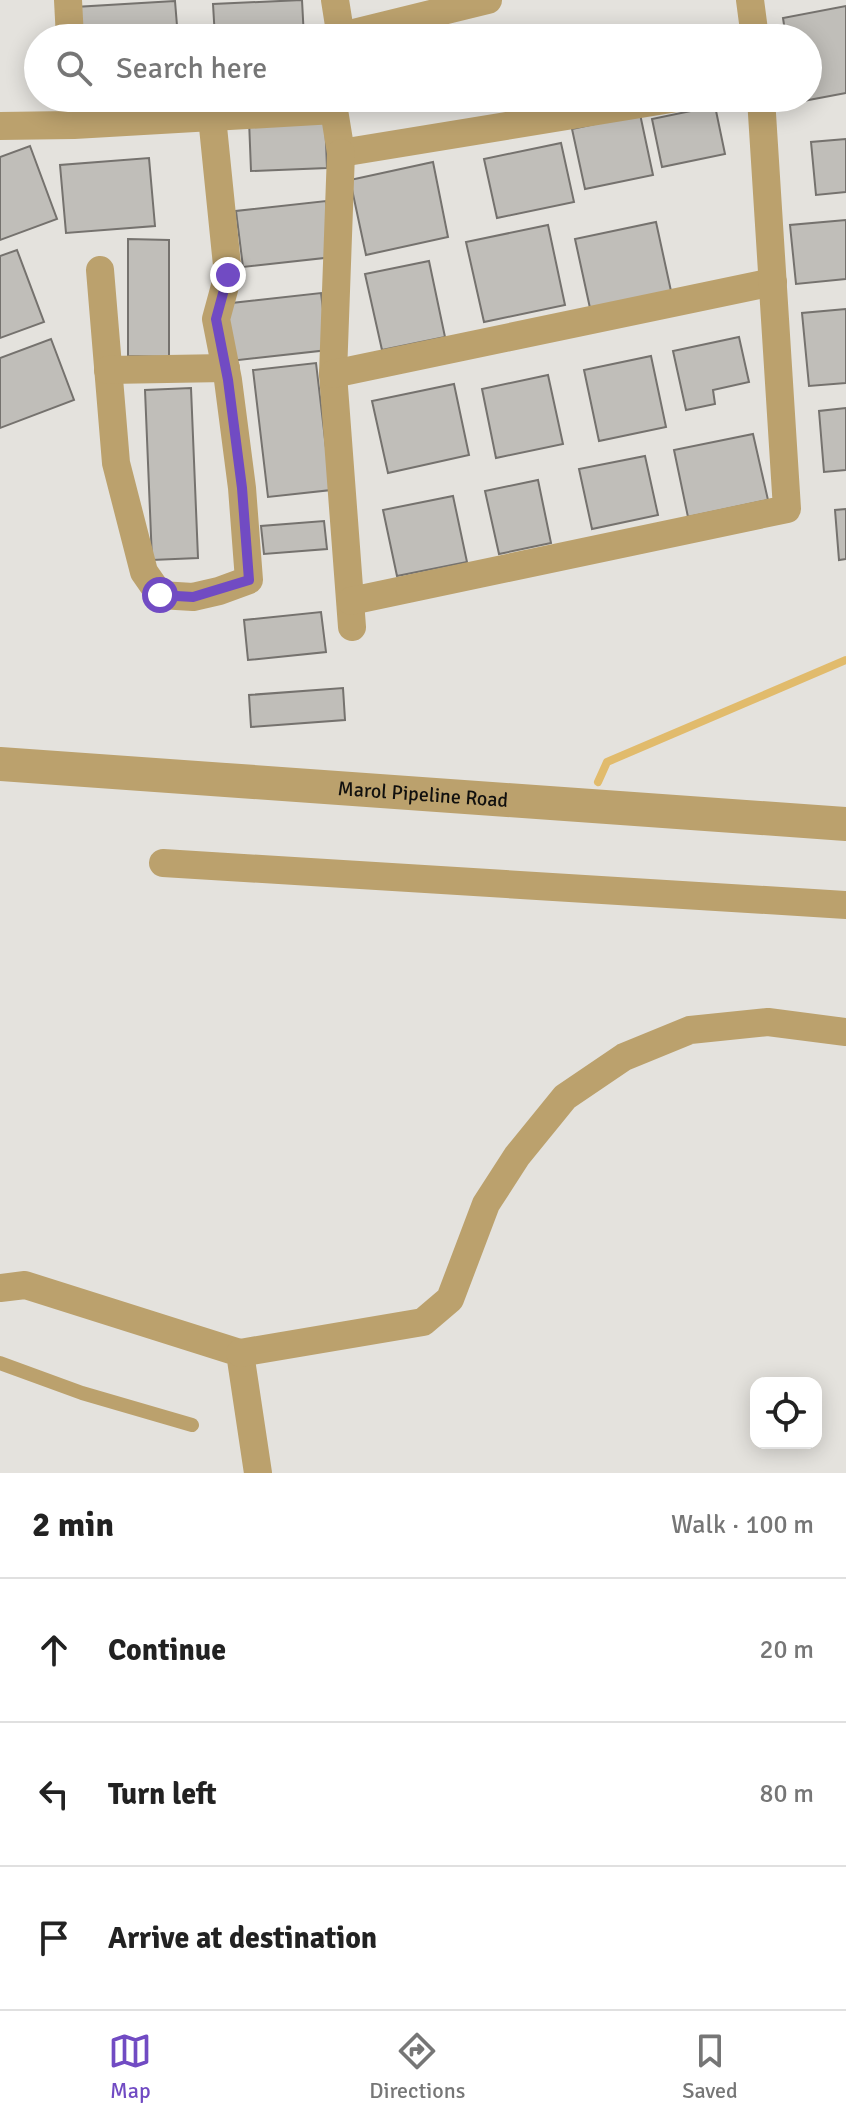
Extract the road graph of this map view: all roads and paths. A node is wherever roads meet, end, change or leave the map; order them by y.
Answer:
1 (68, 0) edge
2 (335, 0) edge
3 (488, 0) edge
4 (750, 0) edge
5 (69, 24) edge
6 (339, 24) edge
7 (393, 24) edge
8 (753, 24) edge
9 (69, 112) edge
10 (97, 112) edge
11 (259, 112) edge
12 (336, 112) edge
13 (591, 112) edge
14 (762, 112) edge
15 (212, 117) junction
16 (0, 126) edge
17 (341, 153) junction
18 (100, 270) dead end
19 (773, 282) junction
20 (226, 368) junction
21 (108, 370) junction
22 (333, 374) junction
23 (0, 764) edge
24 (846, 824) edge
25 (163, 863) dead end
26 (846, 905) edge
27 (846, 1032) edge
28 (0, 1288) edge
29 (240, 1353) junction
30 (0, 1363) edge
31 (192, 1425) dead end
32 (258, 1473) edge

1 - 5 street
2 - 6 street
3 - 7 street
4 - 8 street
9 - 16 street
10 - 15 street
11 - 15 street
12 - 17 street
13 - 17 street
14 - 19 street
15 - 20 street
17 - 22 street
18 - 21 street
19 - 22 street
19 - 22 street
20 - 21 street
20 - 21 street
23 - 24 street, Marol Pipeline Road
25 - 26 street
27 - 29 street
28 - 29 street
29 - 32 street
30 - 31 lane

